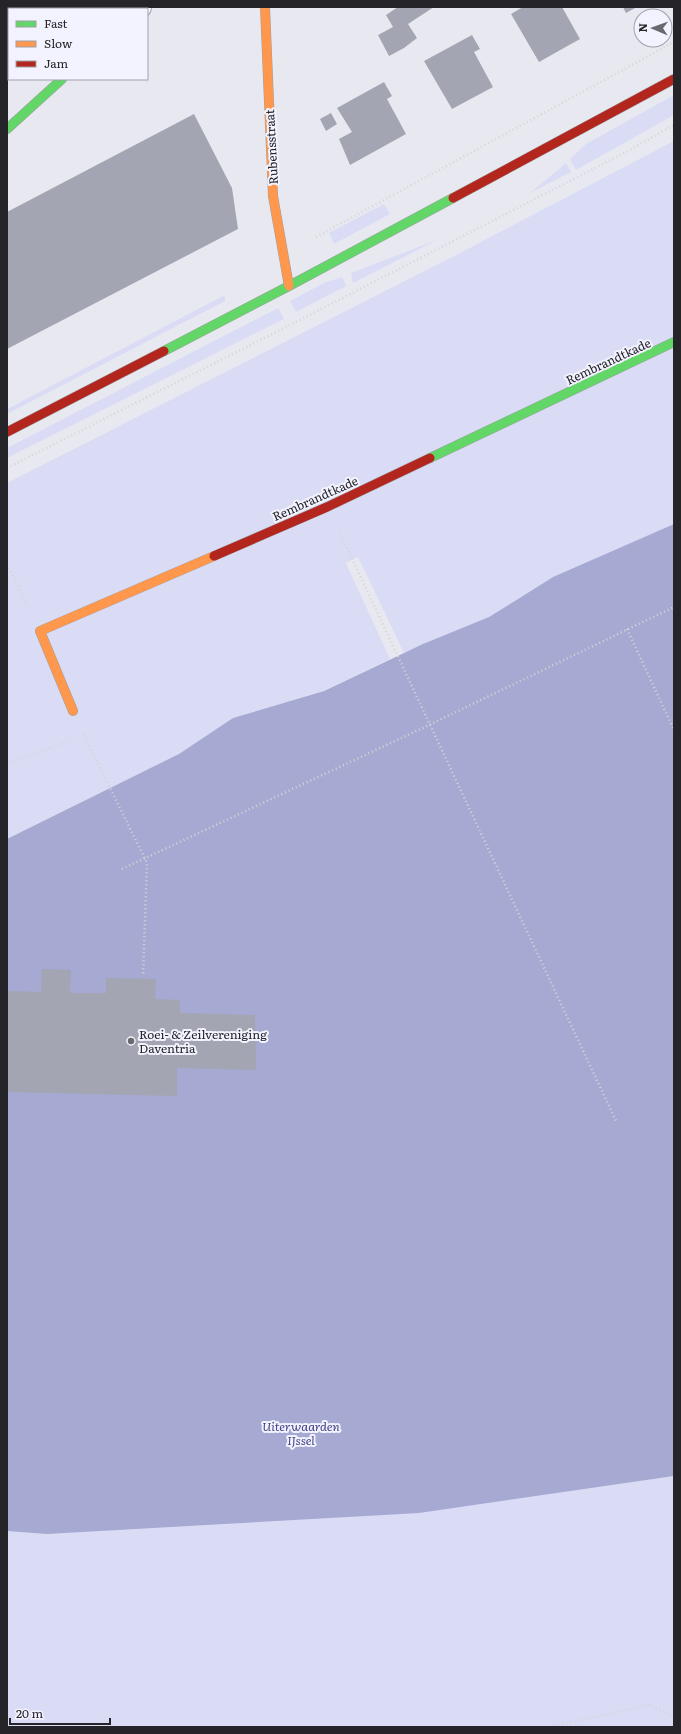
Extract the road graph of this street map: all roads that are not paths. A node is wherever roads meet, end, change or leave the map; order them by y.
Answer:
1 (265, 7) edge
2 (674, 79) edge
3 (61, 80) edge
4 (7, 129) edge
5 (289, 286) junction
6 (674, 342) edge
7 (7, 432) edge
8 (73, 711) dead end

1 - 5 street, Rubensstraat
2 - 5 street
3 - 4 street
5 - 7 street
6 - 8 street, Rembrandtkade

